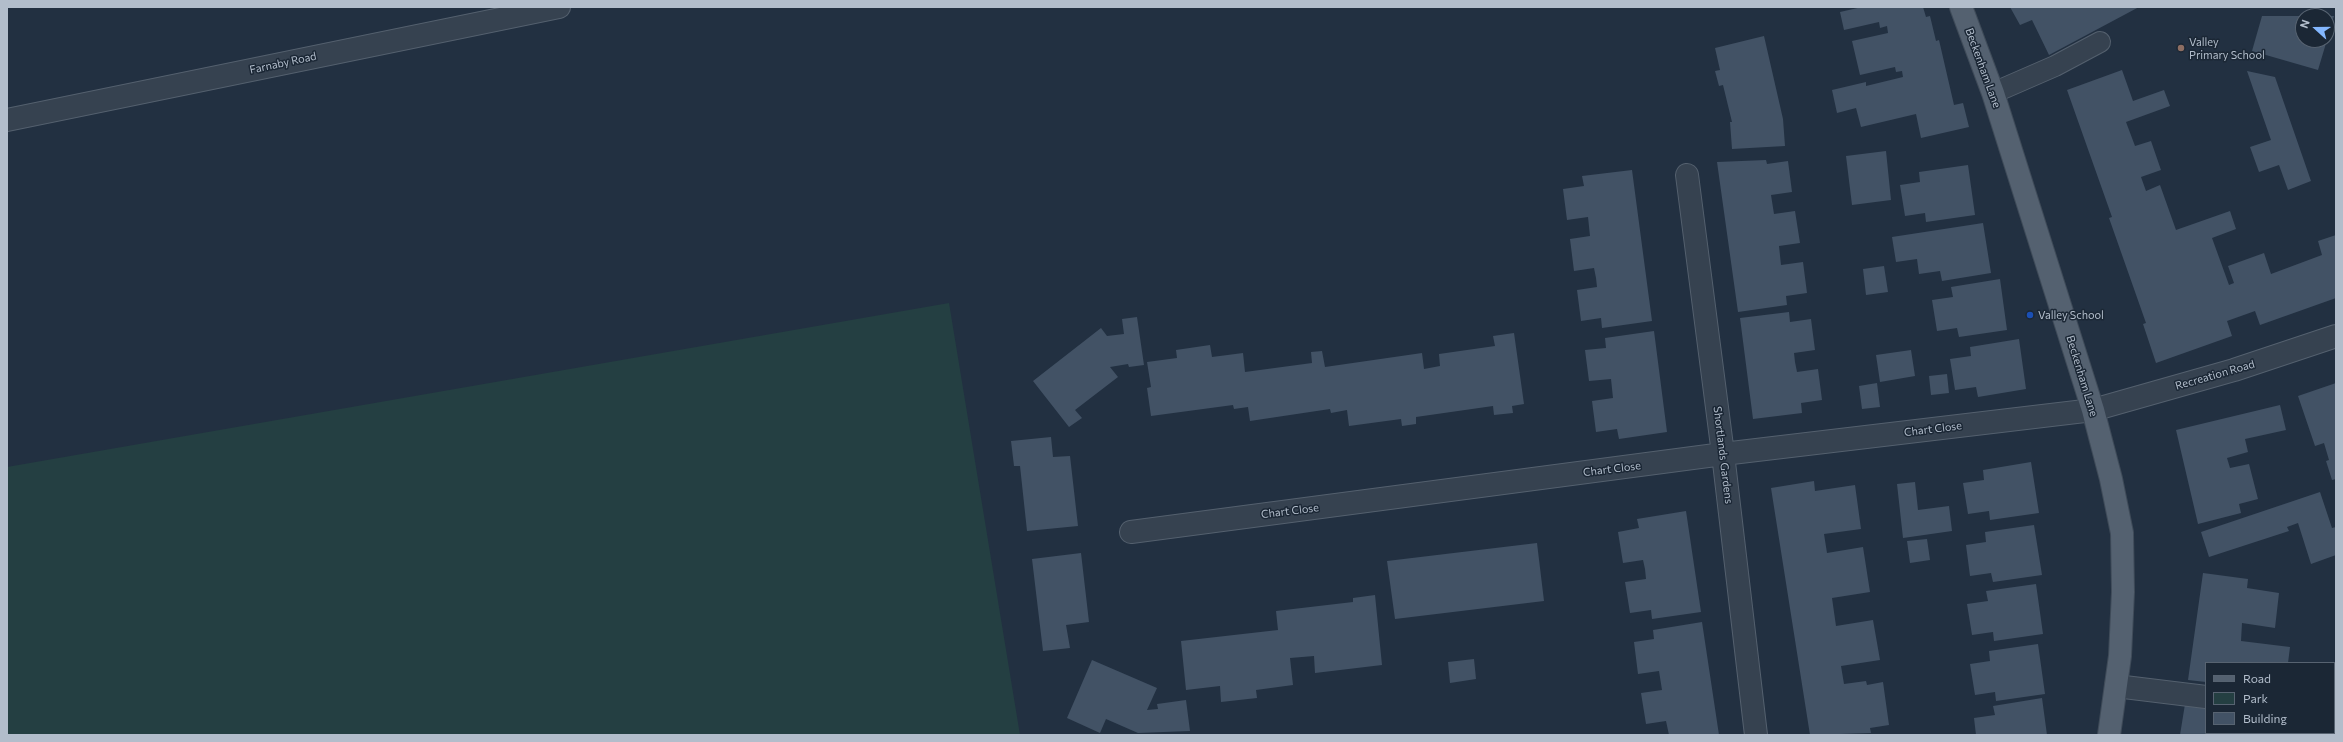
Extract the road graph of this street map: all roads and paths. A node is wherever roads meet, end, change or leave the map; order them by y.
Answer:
1 (559, 7) edge
2 (1961, 7) edge
3 (2100, 42) dead end
4 (1993, 93) junction
5 (7, 120) edge
6 (1687, 175) dead end
7 (2336, 336) edge
8 (2093, 410) junction
9 (1723, 454) junction
10 (1131, 532) dead end
11 (2116, 686) junction
12 (2205, 697) edge
13 (1756, 735) edge
14 (2109, 735) edge

1 - 5 street, Farnaby Road
2 - 4 main road, Beckenham Lane
3 - 4 lane
4 - 8 main road, Beckenham Lane
6 - 9 street, Shortlands Gardens
7 - 8 street, Recreation Road
8 - 9 street, Chart Close
8 - 11 main road, Beckenham Lane
9 - 10 street, Chart Close
9 - 13 street, Shortlands Gardens
11 - 12 street
11 - 14 main road, Beckenham Lane

